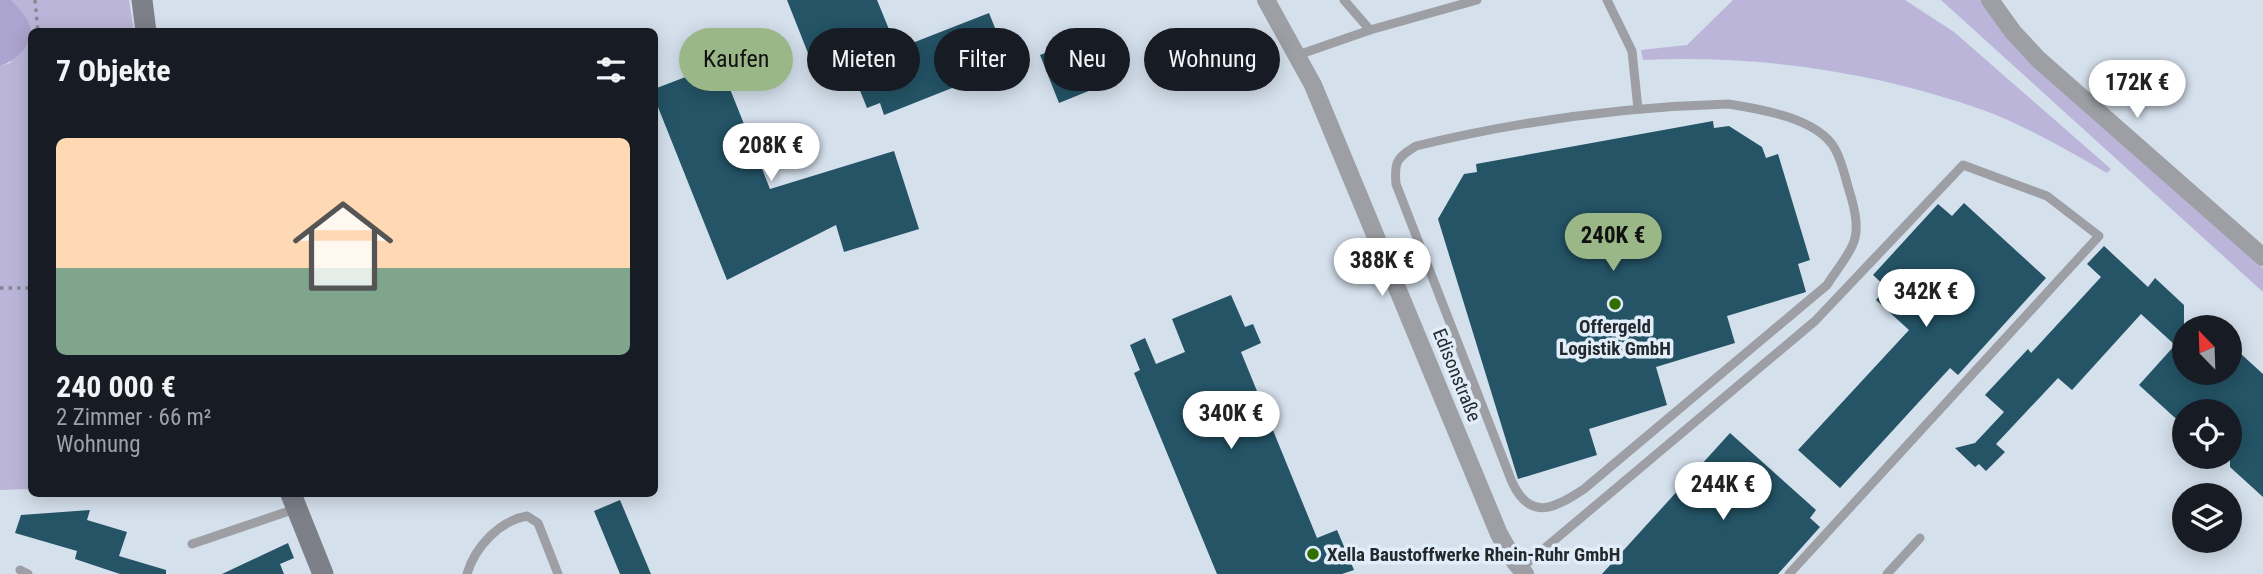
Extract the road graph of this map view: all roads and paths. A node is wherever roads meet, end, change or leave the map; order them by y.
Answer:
1 (35, 0) edge
2 (142, 0) edge
3 (1266, 0) edge
4 (1345, 0) edge
5 (1477, 0) edge
6 (1607, 0) edge
7 (1990, 0) edge
8 (38, 28) edge
9 (146, 28) edge
10 (1370, 30) junction
11 (1298, 55) junction
12 (1638, 109) junction
13 (2263, 257) edge
14 (0, 288) edge
15 (28, 288) edge
16 (294, 501) edge
17 (1920, 538) dead end
18 (192, 544) dead end
19 (1522, 571) edge
20 (323, 574) edge
21 (467, 574) edge
22 (558, 574) edge
23 (1789, 574) edge
24 (1887, 574) edge

1 - 8 path
2 - 9 street
3 - 11 street, Edisonstraße
4 - 10 lane
5 - 10 lane
6 - 12 lane
7 - 13 street
10 - 11 lane
11 - 19 street, Edisonstraße
12 - 12 lane
14 - 15 path
16 - 18 lane
16 - 20 street
17 - 24 lane
19 - 23 lane
21 - 22 lane

